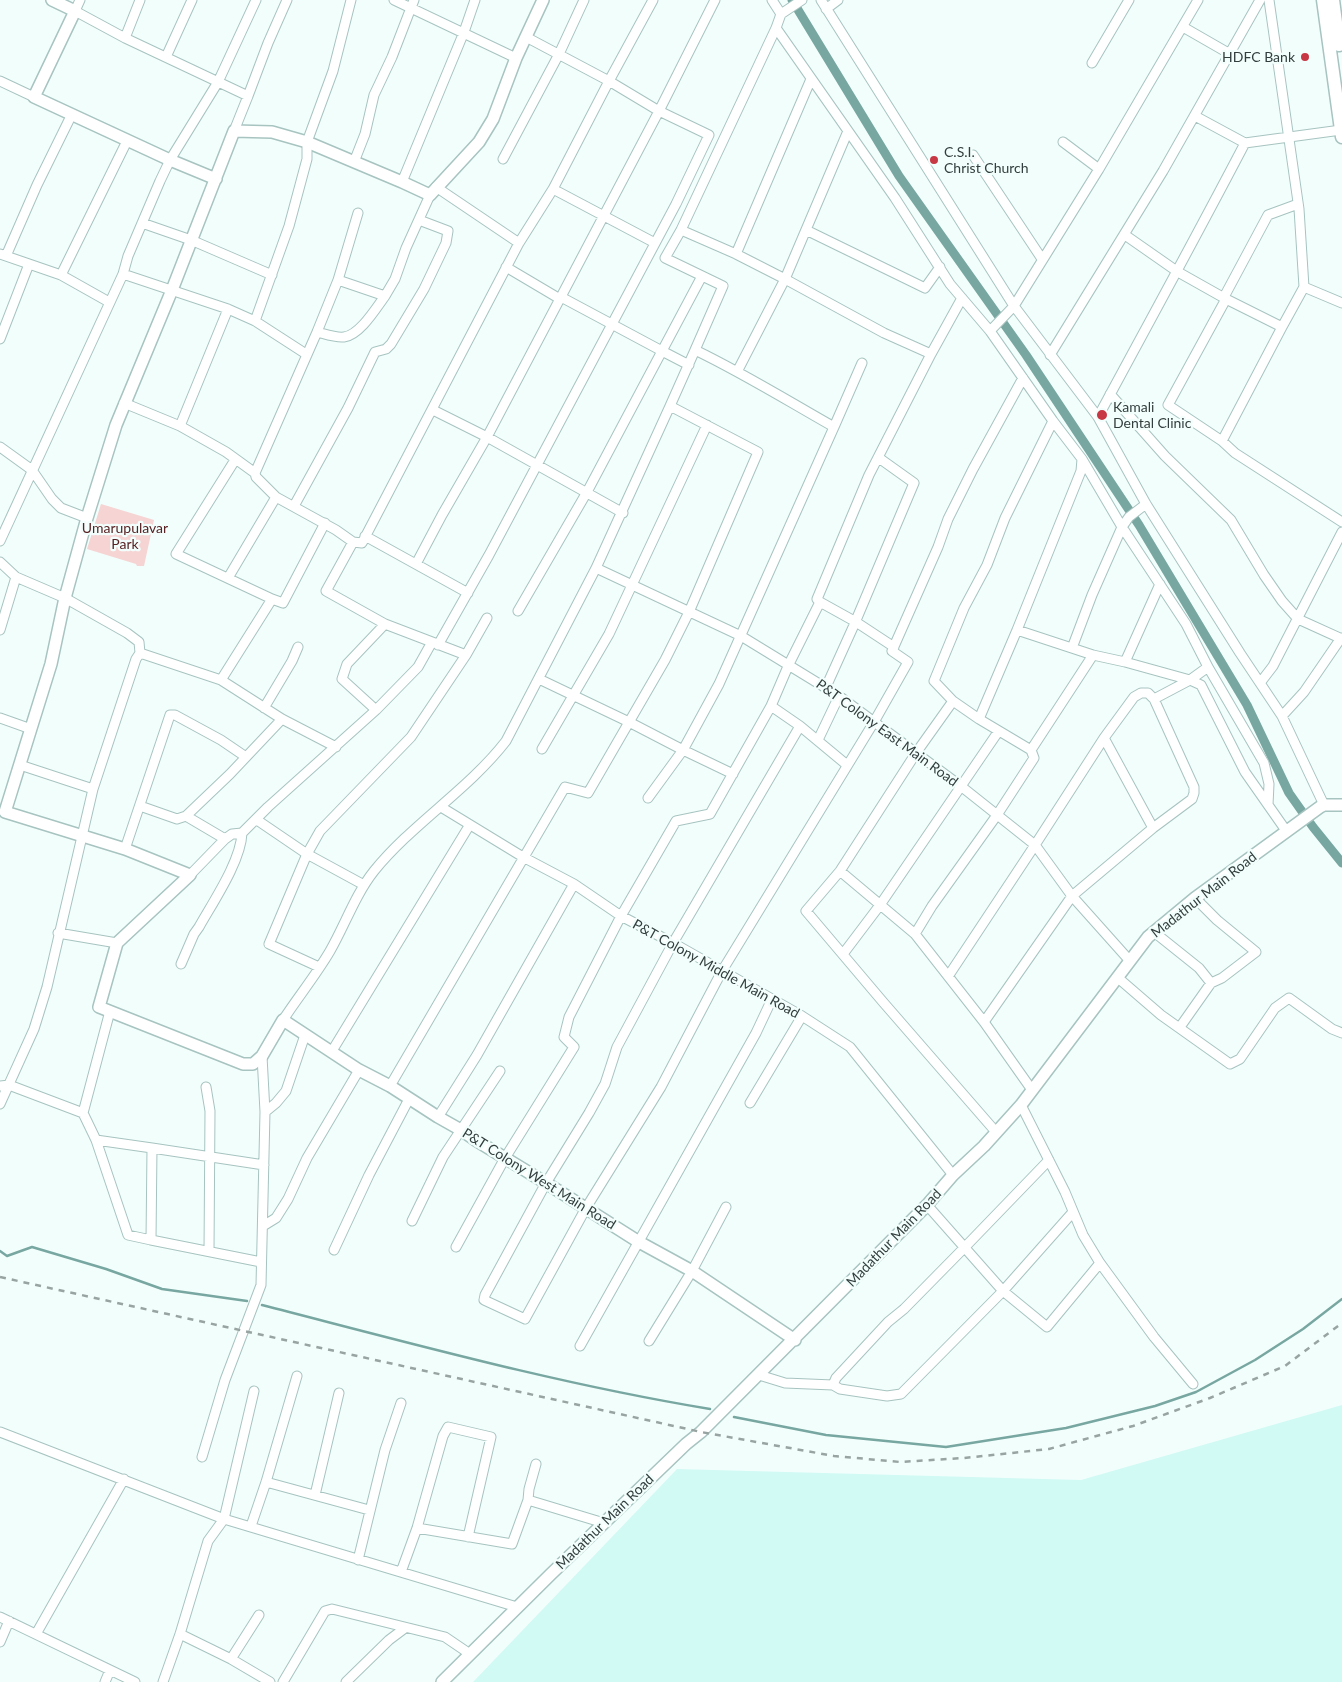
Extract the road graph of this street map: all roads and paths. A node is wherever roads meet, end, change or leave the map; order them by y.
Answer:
1 (52, 0) edge
2 (80, 0) edge
3 (140, 0) edge
4 (192, 0) edge
5 (256, 0) edge
6 (287, 0) edge
7 (351, 0) edge
8 (394, 0) edge
9 (475, 0) edge
10 (543, 0) edge
11 (584, 0) edge
12 (653, 0) edge
13 (715, 0) edge
14 (772, 0) edge
15 (821, 0) edge
16 (838, 0) edge
17 (1129, 0) edge
18 (1198, 0) edge
19 (1260, 0) edge
20 (1269, 0) edge
21 (1323, 0) edge
22 (1333, 0) edge
23 (800, 1) edge
24 (413, 3) edge
25 (826, 9) junction
26 (76, 11) junction
27 (781, 14) junction
28 (1183, 27) junction
29 (776, 28) junction
30 (464, 32) junction
31 (526, 37) junction
32 (125, 38) junction
33 (559, 54) junction
34 (1230, 54) junction
35 (166, 57) junction
36 (516, 58) junction
37 (1092, 63) dead end
38 (1342, 71) edge
39 (811, 79) junction
40 (0, 81) edge
41 (609, 81) junction
42 (218, 82) junction
43 (248, 96) junction
44 (34, 97) junction
45 (659, 110) junction
46 (72, 114) junction
47 (1195, 116) junction
48 (848, 130) junction
49 (234, 131) junction
50 (1341, 133) edge
51 (709, 135) junction
52 (1289, 137) junction
53 (127, 141) junction
54 (723, 141) junction
55 (307, 142) junction
56 (1063, 142) dead end
57 (1244, 143) junction
58 (972, 155) dead end
59 (503, 159) dead end
60 (170, 160) junction
61 (354, 162) junction
62 (1099, 169) junction
63 (216, 179) junction
64 (402, 182) junction
65 (553, 189) junction
66 (433, 191) junction
67 (1298, 204) junction
68 (358, 213) dead end
69 (604, 217) junction
70 (419, 220) junction
71 (142, 223) junction
72 (680, 230) junction
73 (806, 230) junction
74 (1125, 235) junction
75 (191, 240) junction
76 (519, 243) junction
77 (655, 243) junction
78 (736, 254) junction
79 (3, 255) edge
80 (1042, 259) junction
81 (29, 264) junction
82 (506, 267) junction
83 (940, 267) junction
84 (1178, 272) junction
85 (123, 274) junction
86 (61, 275) junction
87 (272, 275) junction
88 (702, 276) junction
89 (785, 279) junction
90 (338, 280) junction
91 (1304, 287) junction
92 (172, 290) junction
93 (385, 296) junction
94 (561, 298) junction
95 (962, 298) junction
96 (1225, 298) junction
97 (109, 302) junction
98 (1342, 303) edge
99 (1014, 306) junction
100 (228, 309) junction
101 (254, 321) junction
102 (612, 325) junction
103 (1282, 327) junction
104 (990, 331) junction
105 (317, 332) junction
106 (0, 339) edge
107 (695, 350) junction
108 (662, 351) junction
109 (306, 354) junction
110 (931, 354) junction
111 (1050, 356) junction
112 (862, 363) dead end
113 (689, 365) junction
114 (738, 370) junction
115 (1023, 378) junction
116 (1110, 394) junction
117 (124, 402) junction
118 (670, 406) junction
119 (433, 410) junction
120 (1098, 417) junction
121 (1053, 421) junction
122 (706, 425) junction
123 (180, 426) junction
124 (834, 427) junction
125 (487, 438) junction
126 (1222, 441) junction
127 (0, 447) edge
128 (879, 458) junction
129 (1082, 458) junction
130 (235, 460) junction
131 (537, 465) junction
132 (32, 470) junction
133 (255, 473) junction
134 (587, 492) junction
135 (276, 497) junction
136 (1146, 504) junction
137 (294, 506) junction
138 (622, 513) junction
139 (87, 518) junction
140 (1342, 522) edge
141 (325, 523) junction
142 (1122, 527) junction
143 (1342, 532) edge
144 (365, 536) junction
145 (0, 541) edge
146 (353, 542) junction
147 (0, 562) edge
148 (416, 564) junction
149 (596, 568) junction
150 (16, 577) junction
151 (228, 578) junction
152 (631, 584) junction
153 (1160, 584) junction
154 (468, 593) junction
155 (65, 598) junction
156 (272, 599) junction
157 (820, 602) junction
158 (518, 612) dead end
159 (689, 612) junction
160 (487, 618) dead end
161 (1298, 619) junction
162 (856, 622) junction
163 (386, 624) junction
164 (0, 630) edge
165 (1017, 630) junction
166 (742, 636) junction
167 (1341, 639) edge
168 (435, 644) junction
169 (298, 647) dead end
170 (894, 647) junction
171 (1072, 648) junction
172 (140, 652) junction
173 (1093, 655) junction
174 (466, 656) junction
175 (1125, 662) junction
176 (789, 664) junction
177 (1208, 667) junction
178 (539, 679) junction
179 (221, 680) junction
180 (1190, 680) junction
181 (1260, 683) junction
182 (826, 687) junction
183 (573, 695) junction
184 (839, 696) junction
185 (1154, 698) junction
186 (953, 701) junction
187 (771, 706) junction
188 (264, 708) junction
189 (376, 710) junction
190 (1282, 716) junction
191 (0, 718) edge
192 (282, 719) junction
193 (979, 719) junction
194 (629, 722) junction
195 (874, 722) junction
196 (800, 726) junction
197 (31, 729) junction
198 (998, 732) junction
199 (1104, 738) junction
200 (818, 740) junction
201 (336, 747) junction
202 (542, 749) dead end
203 (683, 750) junction
204 (1031, 750) junction
205 (916, 753) junction
206 (246, 757) junction
207 (847, 764) junction
208 (20, 765) junction
209 (733, 774) junction
210 (962, 786) junction
211 (93, 789) junction
212 (648, 798) dead end
213 (1342, 805) edge
214 (140, 806) junction
215 (1268, 806) junction
216 (441, 807) junction
217 (1320, 808) junction
218 (3, 811) edge
219 (186, 816) junction
220 (997, 816) junction
221 (257, 820) junction
222 (469, 826) dead end
223 (1152, 828) junction
224 (1288, 831) junction
225 (242, 833) junction
226 (82, 836) junction
227 (225, 839) junction
228 (1036, 845) junction
229 (125, 849) junction
230 (307, 854) junction
231 (523, 857) junction
232 (840, 871) junction
233 (190, 875) junction
234 (574, 884) junction
235 (364, 886) junction
236 (1072, 896) junction
237 (1195, 898) junction
238 (880, 905) junction
239 (621, 916) junction
240 (1154, 932) junction
241 (58, 933) junction
242 (915, 934) junction
243 (117, 942) junction
244 (674, 943) junction
245 (843, 954) junction
246 (1130, 961) junction
247 (181, 964) dead end
248 (319, 967) junction
249 (722, 971) junction
250 (949, 975) junction
251 (1117, 978) junction
252 (1211, 983) junction
253 (772, 999) junction
254 (110, 1011) junction
255 (802, 1016) junction
256 (283, 1020) junction
257 (984, 1022) junction
258 (1180, 1028) junction
259 (1342, 1033) edge
260 (305, 1035) junction
261 (332, 1051) junction
262 (262, 1056) junction
263 (358, 1070) junction
264 (500, 1071) dead end
265 (4, 1086) edge
266 (390, 1086) junction
267 (206, 1087) dead end
268 (1032, 1090) junction
269 (409, 1099) junction
270 (750, 1103) dead end
271 (0, 1104) edge
272 (1021, 1105) junction
273 (265, 1112) junction
274 (83, 1113) junction
275 (438, 1118) junction
276 (462, 1130) junction
277 (996, 1132) junction
278 (96, 1140) junction
279 (152, 1148) junction
280 (211, 1157) junction
281 (505, 1158) junction
282 (1049, 1160) junction
283 (264, 1165) junction
284 (953, 1175) junction
285 (546, 1183) junction
286 (927, 1205) junction
287 (726, 1207) dead end
288 (586, 1208) junction
289 (1073, 1212) junction
290 (412, 1220) dead end
291 (263, 1226) junction
292 (151, 1240) junction
293 (639, 1242) junction
294 (456, 1247) dead end
295 (965, 1247) junction
296 (334, 1250) dead end
297 (209, 1251) junction
298 (261, 1262) junction
299 (1100, 1263) junction
300 (692, 1271) junction
301 (1004, 1291) junction
302 (795, 1340) junction
303 (649, 1341) dead end
304 (580, 1346) dead end
305 (759, 1375) junction
306 (297, 1376) dead end
307 (1193, 1384) dead end
308 (833, 1385) junction
309 (254, 1391) dead end
310 (339, 1393) dead end
311 (401, 1403) dead end
312 (0, 1432) edge
313 (202, 1457) dead end
314 (536, 1464) dead end
315 (124, 1479) junction
316 (266, 1482) junction
317 (315, 1495) junction
318 (528, 1500) junction
319 (369, 1510) junction
320 (224, 1519) junction
321 (604, 1523) junction
322 (251, 1526) junction
323 (418, 1528) junction
324 (468, 1537) junction
325 (358, 1560) junction
326 (401, 1572) junction
327 (517, 1607) junction
328 (259, 1615) dead end
329 (0, 1618) edge
330 (9, 1621) junction
331 (405, 1628) junction
332 (36, 1634) junction
333 (180, 1634) junction
334 (0, 1642) edge
335 (470, 1654) junction
336 (231, 1659) junction
337 (110, 1670) junction
338 (105, 1682) edge
339 (135, 1682) edge
340 (163, 1682) edge
341 (270, 1682) edge
342 (283, 1682) edge
343 (346, 1682) edge
344 (442, 1682) edge

1 - 26 street
2 - 26 street
3 - 32 street
4 - 35 street
5 - 42 street
6 - 43 street
7 - 55 street
8 - 24 street
9 - 30 street
10 - 31 street
11 - 33 street
12 - 41 street
13 - 45 street
14 - 27 street
15 - 25 street
16 - 25 street
17 - 37 street
18 - 28 street
19 - 34 street
20 - 52 street
21 - 50 main road
22 - 38 main road
23 - 27 street
24 - 30 street
24 - 61 street
25 - 99 street
26 - 32 street
26 - 44 street
27 - 29 street
28 - 34 street
28 - 62 street
29 - 39 street
29 - 54 street
30 - 36 street
30 - 64 street
31 - 33 street
31 - 36 street
32 - 35 street
33 - 41 street
33 - 59 street
34 - 47 street
35 - 42 street
36 - 66 street
39 - 48 street
39 - 78 street
40 - 44 street
41 - 45 street
41 - 65 street
42 - 43 street
42 - 60 street
43 - 49 street
44 - 46 street
45 - 51 street
45 - 69 street
46 - 53 street
46 - 79 street
47 - 57 street
47 - 74 street
48 - 73 street
48 - 83 street
49 - 55 street
49 - 63 street
50 - 52 street
51 - 54 street
51 - 77 street
52 - 57 street
52 - 67 street
53 - 60 street
53 - 86 street
54 - 72 street
55 - 61 street
55 - 87 street
56 - 62 street
57 - 84 street
58 - 80 street
60 - 63 street
60 - 71 street
61 - 64 street
62 - 80 street
63 - 75 street
64 - 66 street
65 - 69 street
65 - 76 street
66 - 70 street
66 - 76 street
67 - 91 street
67 - 96 street
68 - 90 street
69 - 77 street
69 - 94 street
70 - 93 street
70 - 137 street
71 - 75 street
71 - 85 street
72 - 78 street
72 - 88 street
73 - 83 street
73 - 89 street
74 - 84 street
74 - 111 street
75 - 87 street
75 - 92 street
76 - 82 street
77 - 102 street
78 - 89 street
79 - 81 street
80 - 99 street
81 - 86 street
81 - 106 street
82 - 94 street
82 - 119 street
83 - 95 street
84 - 96 street
84 - 116 street
85 - 92 street
85 - 97 street
86 - 97 street
87 - 101 street
88 - 107 street
88 - 108 street
89 - 110 street
89 - 114 street
90 - 93 street
90 - 105 street
91 - 98 street
91 - 103 street
92 - 100 street
92 - 117 street
93 - 105 street
94 - 102 street
94 - 125 street
95 - 104 street
95 - 110 street
96 - 103 street
96 - 126 street
97 - 132 street
99 - 104 street
99 - 111 street
100 - 101 street
100 - 123 street
101 - 109 street
102 - 108 street
102 - 131 street
103 - 126 street
104 - 115 street
105 - 109 street
107 - 113 street
107 - 114 street
108 - 113 street
108 - 134 street
109 - 133 street
110 - 128 street
111 - 120 street
112 - 124 street
113 - 118 street
114 - 124 street
115 - 121 street
115 - 170 street
116 - 120 street
116 - 161 street
117 - 123 street
117 - 139 street
118 - 122 street
118 - 138 street
119 - 125 street
119 - 144 street
120 - 136 street
121 - 129 street
121 - 186 street
122 - 152 street
122 - 159 street
123 - 130 street
124 - 166 street
125 - 131 street
125 - 148 street
126 - 140 street
127 - 132 street
128 - 157 street
128 - 162 street
129 - 142 street
129 - 165 street
130 - 133 street
130 - 151 street
131 - 134 street
131 - 154 street
132 - 139 street
132 - 145 street
133 - 135 street
134 - 138 street
134 - 158 street
135 - 137 street
135 - 151 street
136 - 142 street
136 - 181 street
137 - 141 street
138 - 149 street
139 - 155 street
141 - 146 street
141 - 156 street
142 - 153 street
142 - 171 street
143 - 161 street
144 - 146 street
144 - 148 street
146 - 163 street
147 - 150 street
148 - 154 street
149 - 152 street, P&T Colony East Main Road
149 - 178 street
150 - 155 street
150 - 164 street
151 - 156 street
152 - 159 street, P&T Colony East Main Road
152 - 183 street
153 - 175 street
153 - 177 street
154 - 168 street
155 - 172 street
155 - 197 street
156 - 179 street
157 - 162 street
157 - 176 street
159 - 166 street, P&T Colony East Main Road
159 - 194 street
160 - 174 street
161 - 167 street
161 - 181 street
162 - 170 street
162 - 182 street
163 - 168 street
163 - 189 street
165 - 171 street
165 - 193 street
166 - 176 street, P&T Colony East Main Road
166 - 203 street
167 - 190 street
168 - 174 street
168 - 189 street
169 - 188 street
170 - 195 street
171 - 173 street
172 - 179 street
172 - 211 street
173 - 175 street
173 - 204 street
174 - 230 street
175 - 180 street
176 - 182 street, P&T Colony East Main Road
176 - 187 street
177 - 180 street
177 - 215 street
178 - 183 street
178 - 216 street
179 - 188 street
180 - 185 street
180 - 215 street
181 - 190 street
182 - 184 street, P&T Colony East Main Road
183 - 194 street
183 - 202 street
184 - 195 street, P&T Colony East Main Road
184 - 200 street
185 - 199 street
185 - 223 street
186 - 193 street
186 - 205 street
187 - 196 street
187 - 209 street
188 - 192 street
189 - 201 street
190 - 217 street
191 - 197 street
192 - 201 street
192 - 206 street
193 - 198 street
194 - 203 street
194 - 231 street
195 - 205 street, P&T Colony East Main Road
195 - 207 street
196 - 200 street
196 - 244 street
197 - 208 street
198 - 204 street
198 - 210 street
199 - 223 street
199 - 228 street
200 - 207 street
201 - 221 street
203 - 209 street
203 - 212 street
204 - 220 street
205 - 210 street, P&T Colony East Main Road
205 - 232 street
206 - 214 street
206 - 219 street
207 - 249 street
208 - 211 street
208 - 218 street
209 - 239 street
210 - 220 street, P&T Colony East Main Road
210 - 238 street
211 - 226 street
213 - 217 street
214 - 219 street
214 - 229 street
215 - 224 street
216 - 231 street, P&T Colony Middle Main Road
216 - 235 street
217 - 224 street, Madathur Main Road
218 - 226 street
219 - 227 street
220 - 228 street, P&T Colony East Main Road
220 - 242 street
221 - 225 street
221 - 230 street
222 - 261 street
223 - 236 street
224 - 237 street, Madathur Main Road
225 - 227 street
225 - 247 street
226 - 229 street
226 - 241 street
227 - 233 street
228 - 236 street, P&T Colony East Main Road
228 - 250 street
229 - 233 street
230 - 235 street
230 - 248 street
231 - 234 street, P&T Colony Middle Main Road
231 - 266 street
232 - 238 street
232 - 245 street
233 - 243 street
234 - 239 street, P&T Colony Middle Main Road
234 - 275 street
235 - 248 street
236 - 246 street, P&T Colony East Main Road
236 - 257 street
237 - 240 street, Madathur Main Road
237 - 252 street
238 - 242 street
238 - 245 street
239 - 244 street, P&T Colony Middle Main Road
239 - 281 street
240 - 246 street, Madathur Main Road
240 - 252 street
241 - 243 street
241 - 265 street
242 - 250 street
243 - 254 street
244 - 249 street, P&T Colony Middle Main Road
244 - 285 street
245 - 277 street
246 - 251 street, Madathur Main Road
248 - 256 street
249 - 253 street, P&T Colony Middle Main Road
249 - 288 street
250 - 257 street
251 - 258 street
251 - 268 street, Madathur Main Road
252 - 258 street
253 - 255 street, P&T Colony Middle Main Road
253 - 293 street
254 - 262 street
254 - 274 street
255 - 270 street
255 - 284 street, P&T Colony Middle Main Road
256 - 260 street, P&T Colony West Main Road
256 - 262 street
257 - 268 street
258 - 259 street
260 - 261 street, P&T Colony West Main Road
260 - 273 street
261 - 263 street, P&T Colony West Main Road
262 - 273 street
263 - 266 street, P&T Colony West Main Road
263 - 291 street
264 - 276 street
265 - 271 street
265 - 274 street
266 - 269 street, P&T Colony West Main Road
267 - 280 street
268 - 272 street, Madathur Main Road
269 - 275 street, P&T Colony West Main Road
269 - 296 street
272 - 277 street, Madathur Main Road
272 - 282 street
273 - 283 street
274 - 278 street
275 - 276 street, P&T Colony West Main Road
276 - 281 street, P&T Colony West Main Road
276 - 290 street
277 - 284 street, Madathur Main Road
278 - 279 street
278 - 292 street
279 - 280 street
279 - 292 street
280 - 283 street
280 - 297 street
281 - 285 street, P&T Colony West Main Road
281 - 294 street
282 - 289 street
282 - 295 street
283 - 291 street
284 - 286 street, Madathur Main Road
285 - 288 street, P&T Colony West Main Road
285 - 288 street
286 - 295 street
286 - 302 street, Madathur Main Road
287 - 300 street
288 - 293 street, P&T Colony West Main Road
289 - 299 street
289 - 301 street
291 - 298 street
292 - 297 street
293 - 300 street, P&T Colony West Main Road
293 - 304 street
295 - 301 street
295 - 308 street
297 - 298 street
298 - 313 street
299 - 301 street
299 - 307 street
300 - 302 street, P&T Colony West Main Road
300 - 303 street
301 - 308 street
302 - 305 street, Madathur Main Road
305 - 308 street
305 - 321 street, Madathur Main Road
306 - 316 street
309 - 320 street
310 - 317 street
311 - 319 street
312 - 315 street
314 - 318 street
315 - 320 street
315 - 332 street
316 - 317 street
316 - 322 street
317 - 319 street
318 - 321 street
318 - 324 street
319 - 325 street
320 - 322 street
320 - 333 street
321 - 327 street, Madathur Main Road
322 - 325 street
323 - 324 street
323 - 324 street
323 - 326 street
325 - 326 street
326 - 327 street
327 - 335 street, Madathur Main Road
328 - 336 street
329 - 330 street
330 - 332 street
330 - 334 street
331 - 335 street
331 - 342 street
331 - 343 street
332 - 337 street
333 - 336 street
333 - 340 street
335 - 344 street, Madathur Main Road
336 - 341 street
337 - 338 street
337 - 339 street

